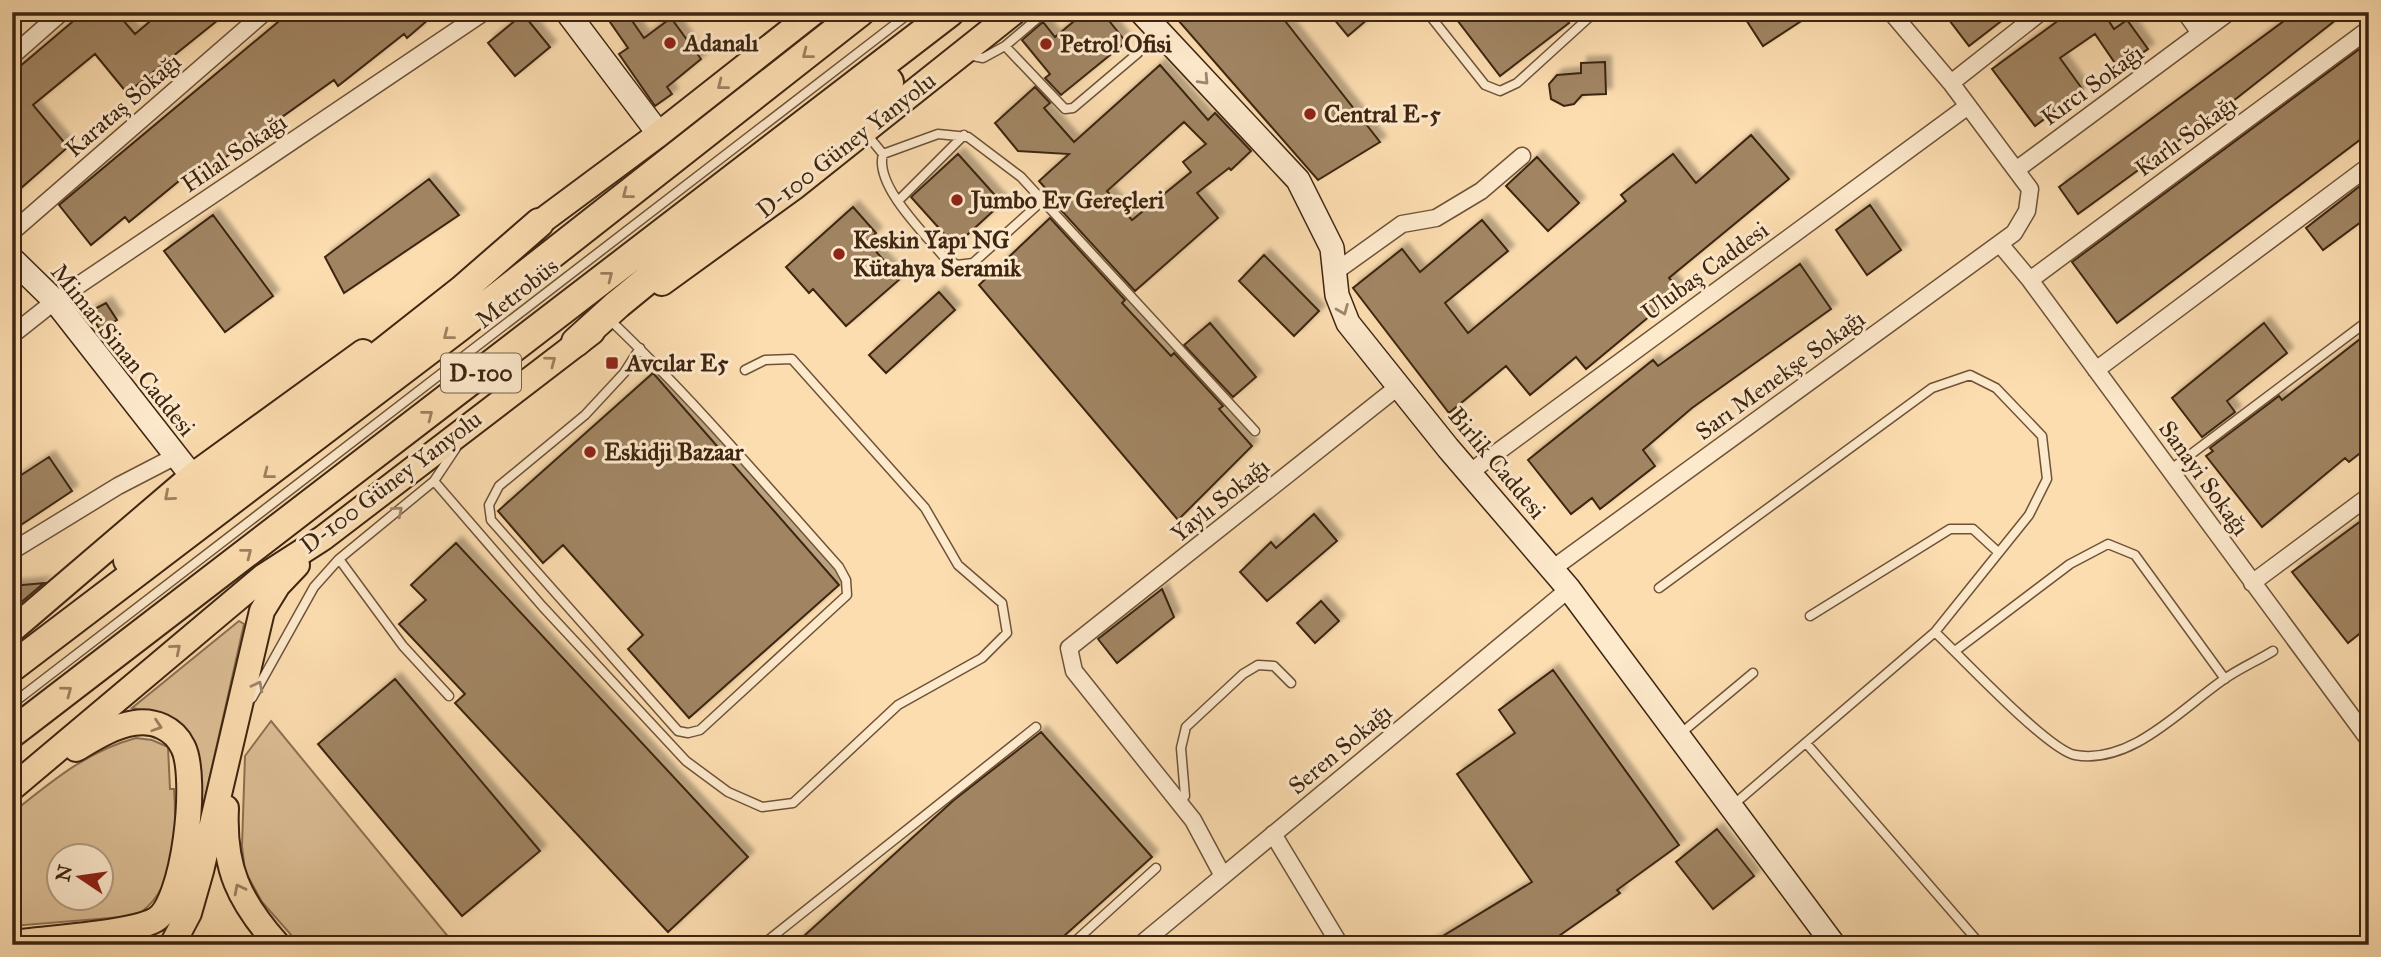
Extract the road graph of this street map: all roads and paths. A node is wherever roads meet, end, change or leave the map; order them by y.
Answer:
1 (62, 12) edge
2 (265, 12) edge
3 (484, 12) edge
4 (567, 12) edge
5 (814, 12) edge
6 (860, 12) edge
7 (911, 12) edge
8 (950, 12) edge
9 (971, 12) edge
10 (1014, 12) edge
11 (1045, 12) edge
12 (1141, 12) edge
13 (1427, 12) edge
14 (1578, 12) edge
15 (1595, 12) edge
16 (1891, 12) edge
17 (2041, 12) edge
18 (2185, 12) edge
19 (2229, 12) edge
20 (1584, 20) junction
21 (2369, 29) edge
22 (2200, 33) junction
23 (1005, 46) junction
24 (1138, 53) dead end
25 (962, 54) junction
26 (12, 56) edge
27 (1951, 83) junction
28 (1968, 106) junction
29 (863, 131) junction
30 (659, 134) junction
31 (964, 135) junction
32 (883, 154) junction
33 (1522, 156) dead end
34 (2369, 166) edge
35 (2016, 170) junction
36 (899, 200) junction
37 (1042, 201) junction
38 (539, 223) junction
39 (12, 233) edge
40 (2000, 244) junction
41 (12, 259) edge
42 (1335, 272) junction
43 (2030, 280) junction
44 (55, 301) junction
45 (610, 320) junction
46 (2369, 320) edge
47 (12, 335) edge
48 (576, 342) junction
49 (640, 348) junction
50 (745, 370) dead end
51 (2096, 370) junction
52 (1399, 386) junction
53 (476, 419) junction
54 (1255, 431) dead end
55 (176, 456) junction
56 (2170, 470) junction
57 (1469, 473) junction
58 (192, 476) junction
59 (435, 481) junction
60 (2369, 496) edge
61 (323, 538) junction
62 (12, 551) edge
63 (1997, 552) junction
64 (339, 559) junction
65 (1552, 569) junction
66 (2252, 583) junction
67 (1659, 587) dead end
68 (1569, 589) junction
69 (91, 607) junction
70 (1810, 616) dead end
71 (12, 630) edge
72 (1936, 632) junction
73 (1955, 651) junction
74 (2273, 651) dead end
75 (12, 667) edge
76 (1753, 673) dead end
77 (2225, 679) junction
78 (1291, 683) dead end
79 (449, 696) dead end
80 (12, 704) edge
81 (1036, 727) dead end
82 (12, 733) edge
83 (1678, 736) junction
84 (2369, 740) edge
85 (1806, 743) junction
86 (229, 748) junction
87 (12, 788) edge
88 (12, 794) edge
89 (1180, 803) junction
90 (1731, 807) junction
91 (1273, 834) junction
92 (1156, 868) dead end
93 (1223, 876) junction
94 (12, 943) edge
95 (172, 945) edge
96 (278, 945) edge
97 (762, 945) edge
98 (1071, 945) edge
99 (1140, 945) edge
100 (1340, 945) edge
101 (1834, 945) edge
102 (1980, 945) edge

1 - 26 street
2 - 39 street, Karataş Sokağı
3 - 44 street, Hilal Sokağı
4 - 30 street
5 -> 30 main road
6 -> 69 highway, D-100
7 - 80 lane, Metrobüs
82 -> 8 highway, D-100
9 - 48 highway
10 - 25 main road, D-100 Güney Yanyolu
11 - 23 lane
12 -> 42 street, Birlik Caddesi
13 - 20 lane
14 - 20 lane
15 - 20 lane
16 - 27 street
17 - 27 street
18 - 22 street
19 - 22 street, Kırcı Sokağı
21 - 43 street, Karlı Sokağı
22 - 35 street, Kırcı Sokağı
23 - 24 lane
23 - 25 lane
25 - 29 main road, D-100 Güney Yanyolu
27 - 28 street
28 - 35 street
28 - 57 street, Ulubaş Caddesi
29 - 32 lane
29 - 45 main road, D-100 Güney Yanyolu
30 - 38 main road
31 - 32 lane
31 - 36 lane
31 - 37 lane
32 - 36 lane
33 - 42 street
34 - 51 street
35 - 40 street, Sarı Menekşe Sokağı
36 - 37 lane
37 - 54 lane
38 - 58 main road
38 - 69 highway
40 - 43 street, Sanayi Sokağı
40 - 65 street, Sarı Menekşe Sokağı
41 - 44 street, Mimar Sinan Caddesi
42 -> 52 street, Birlik Caddesi
43 - 51 street, Sanayi Sokağı
44 - 47 street, Hilal Sokağı
44 - 55 street, Mimar Sinan Caddesi
45 - 48 main road, D-100 Güney Yanyolu
45 - 49 lane
46 - 56 lane
53 -> 48 main road, D-100 Güney Yanyolu
49 - 49 lane
50 - 59 lane
51 - 56 street, Sanayi Sokağı
52 - 57 street, Birlik Caddesi
52 - 89 street, Yaylı Sokağı
53 - 59 lane
53 - 61 main road, D-100 Güney Yanyolu
55 - 58 street, Mimar Sinan Caddesi
55 - 62 street
56 - 66 street, Sanayi Sokağı
57 - 65 street, Birlik Caddesi
58 -> 71 main road
64 -> 59 lane
60 - 66 street
61 - 86 main road
87 -> 61 main road, D-100 Güney Yanyolu
63 - 67 lane
63 - 70 lane
63 - 72 lane
64 - 79 lane
86 -> 64 lane
65 - 68 street, Birlik Caddesi
66 - 84 street, Sanayi Sokağı
68 - 83 street, Birlik Caddesi
68 - 91 street, Seren Sokağı
69 - 75 highway, D-100
72 - 73 lane
72 - 85 lane
73 - 77 lane
73 - 77 lane
74 - 77 lane
76 - 83 lane
78 - 89 lane
81 - 97 lane
83 - 90 street, Birlik Caddesi
85 - 90 lane
85 - 102 lane
86 - 95 main road
96 -> 86 main road
88 -> 94 main road
89 - 93 street
90 - 101 street, Birlik Caddesi
91 - 93 street, Seren Sokağı
91 - 100 street
92 - 98 lane
93 - 99 street, Seren Sokağı

